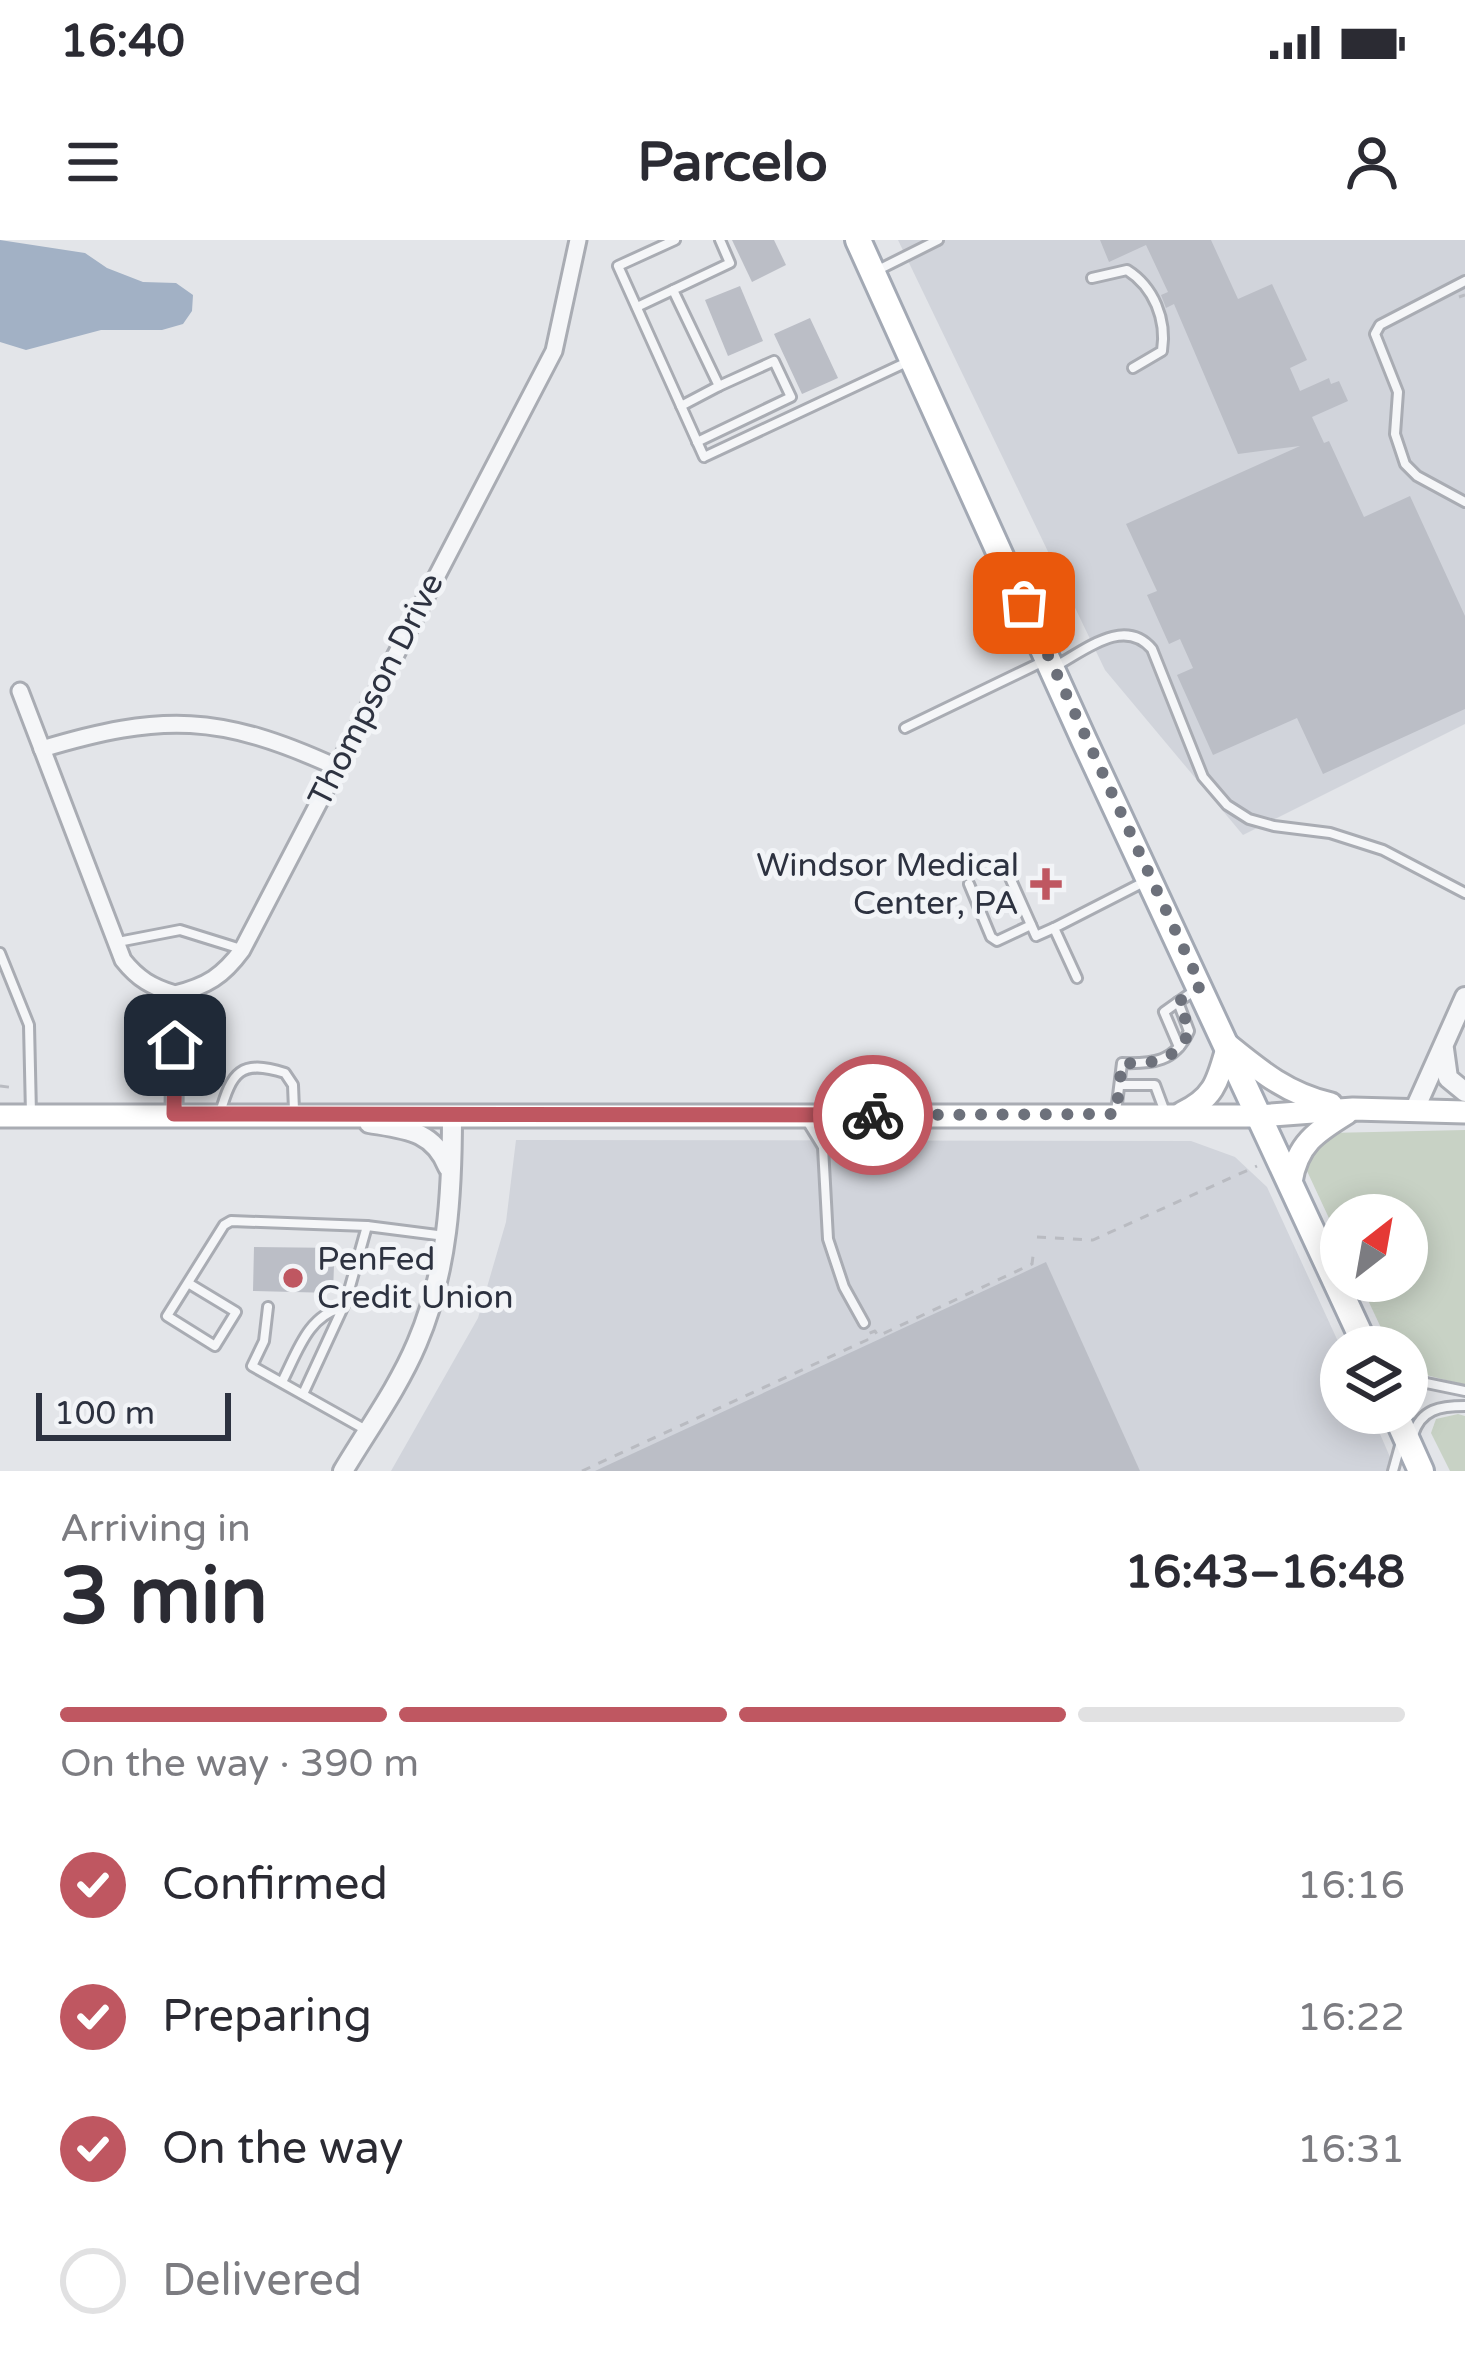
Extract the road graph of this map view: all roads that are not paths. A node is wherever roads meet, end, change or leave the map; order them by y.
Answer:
1 (578, 240) edge
2 (675, 240) edge
3 (720, 240) edge
4 (858, 240) edge
5 (938, 240) edge
6 (873, 272) junction
7 (1092, 278) dead end
8 (1465, 281) edge
9 (673, 290) junction
10 (637, 307) junction
11 (912, 360) junction
12 (1133, 368) dead end
13 (719, 386) junction
14 (681, 406) junction
15 (697, 442) junction
16 (1465, 502) edge
17 (1049, 663) junction
18 (20, 692) dead end
19 (904, 728) dead end
20 (42, 749) junction
21 (336, 767) junction
22 (1006, 871) dead end
23 (1151, 878) junction
24 (969, 884) dead end
25 (1465, 893) edge
26 (1031, 925) junction
27 (1054, 928) junction
28 (116, 943) junction
29 (242, 950) junction
30 (0, 953) edge
31 (1077, 978) dead end
32 (1201, 986) junction
33 (175, 994) junction
34 (1465, 997) edge
35 (1178, 1002) junction
36 (1190, 1030) junction
37 (1222, 1034) junction
38 (1446, 1038) junction
39 (1180, 1047) junction
40 (1155, 1064) junction
41 (1120, 1085) junction
42 (1155, 1085) junction
43 (1465, 1092) edge
44 (1353, 1109) junction
45 (1414, 1112) junction
46 (1465, 1112) edge
47 (174, 1114) junction
48 (1116, 1114) junction
49 (1174, 1114) junction
50 (0, 1115) edge
51 (31, 1115) junction
52 (220, 1115) junction
53 (294, 1115) junction
54 (322, 1115) junction
55 (452, 1116) junction
56 (805, 1116) junction
57 (844, 1116) junction
58 (1258, 1116) junction
59 (823, 1147) junction
60 (452, 1177) junction
61 (1291, 1182) junction
62 (367, 1226) junction
63 (446, 1236) junction
64 (188, 1282) junction
65 (268, 1307) dead end
66 (343, 1308) junction
67 (863, 1323) dead end
68 (1356, 1326) edge
69 (282, 1382) junction
70 (1428, 1383) edge
71 (1465, 1391) edge
72 (303, 1394) junction
73 (1465, 1406) edge
74 (368, 1431) junction
75 (1407, 1440) edge
76 (344, 1471) edge
77 (1393, 1471) edge

1 - 21 street, Thompson Drive
2 - 10 lane
3 - 9 lane
4 - 6 main road
5 - 6 lane
6 - 11 main road
7 - 12 lane
8 - 16 lane
9 - 10 lane
9 - 13 lane
10 - 14 lane
11 - 15 lane
11 - 17 main road
13 - 14 lane
13 - 15 lane
14 - 15 lane
17 - 19 lane
17 - 23 main road
17 - 25 lane
18 - 20 street
20 - 21 street
20 - 28 street
21 - 29 street, Thompson Drive
22 - 26 lane
23 - 27 lane
23 - 32 main road
24 - 26 lane
26 - 27 lane
27 - 31 lane
28 - 29 lane
28 - 33 street
29 - 33 street, Thompson Drive
30 - 51 lane
32 - 35 lane
32 - 37 main road
33 - 47 street
34 - 38 street
35 - 36 lane
35 - 39 lane
36 - 37 lane
36 - 39 lane
37 - 44 main road
37 - 49 main road
37 - 58 main road
38 - 43 street
38 - 45 street
39 - 40 lane
40 - 41 lane
40 - 42 lane
41 - 42 lane
41 - 48 lane
42 - 49 lane
44 - 45 main road
44 - 58 main road
44 - 61 main road
45 - 46 main road
47 - 51 main road
47 - 52 main road
48 - 49 main road
48 - 57 main road
49 - 58 main road
50 - 51 main road
52 - 53 main road
52 - 53 lane
53 - 54 main road
54 - 55 main road
54 - 60 street
55 - 56 main road
55 - 60 street
56 - 57 main road
56 - 59 lane
57 - 59 lane
58 - 61 main road
59 - 67 lane
60 - 63 street
61 - 68 main road
62 - 63 lane
62 - 64 lane
62 - 66 lane
63 - 74 street
64 - 64 lane
65 - 69 lane
66 - 69 lane
66 - 72 lane
69 - 72 lane
70 - 71 lane
72 - 74 lane
73 - 75 lane
74 - 76 street
75 - 77 lane

